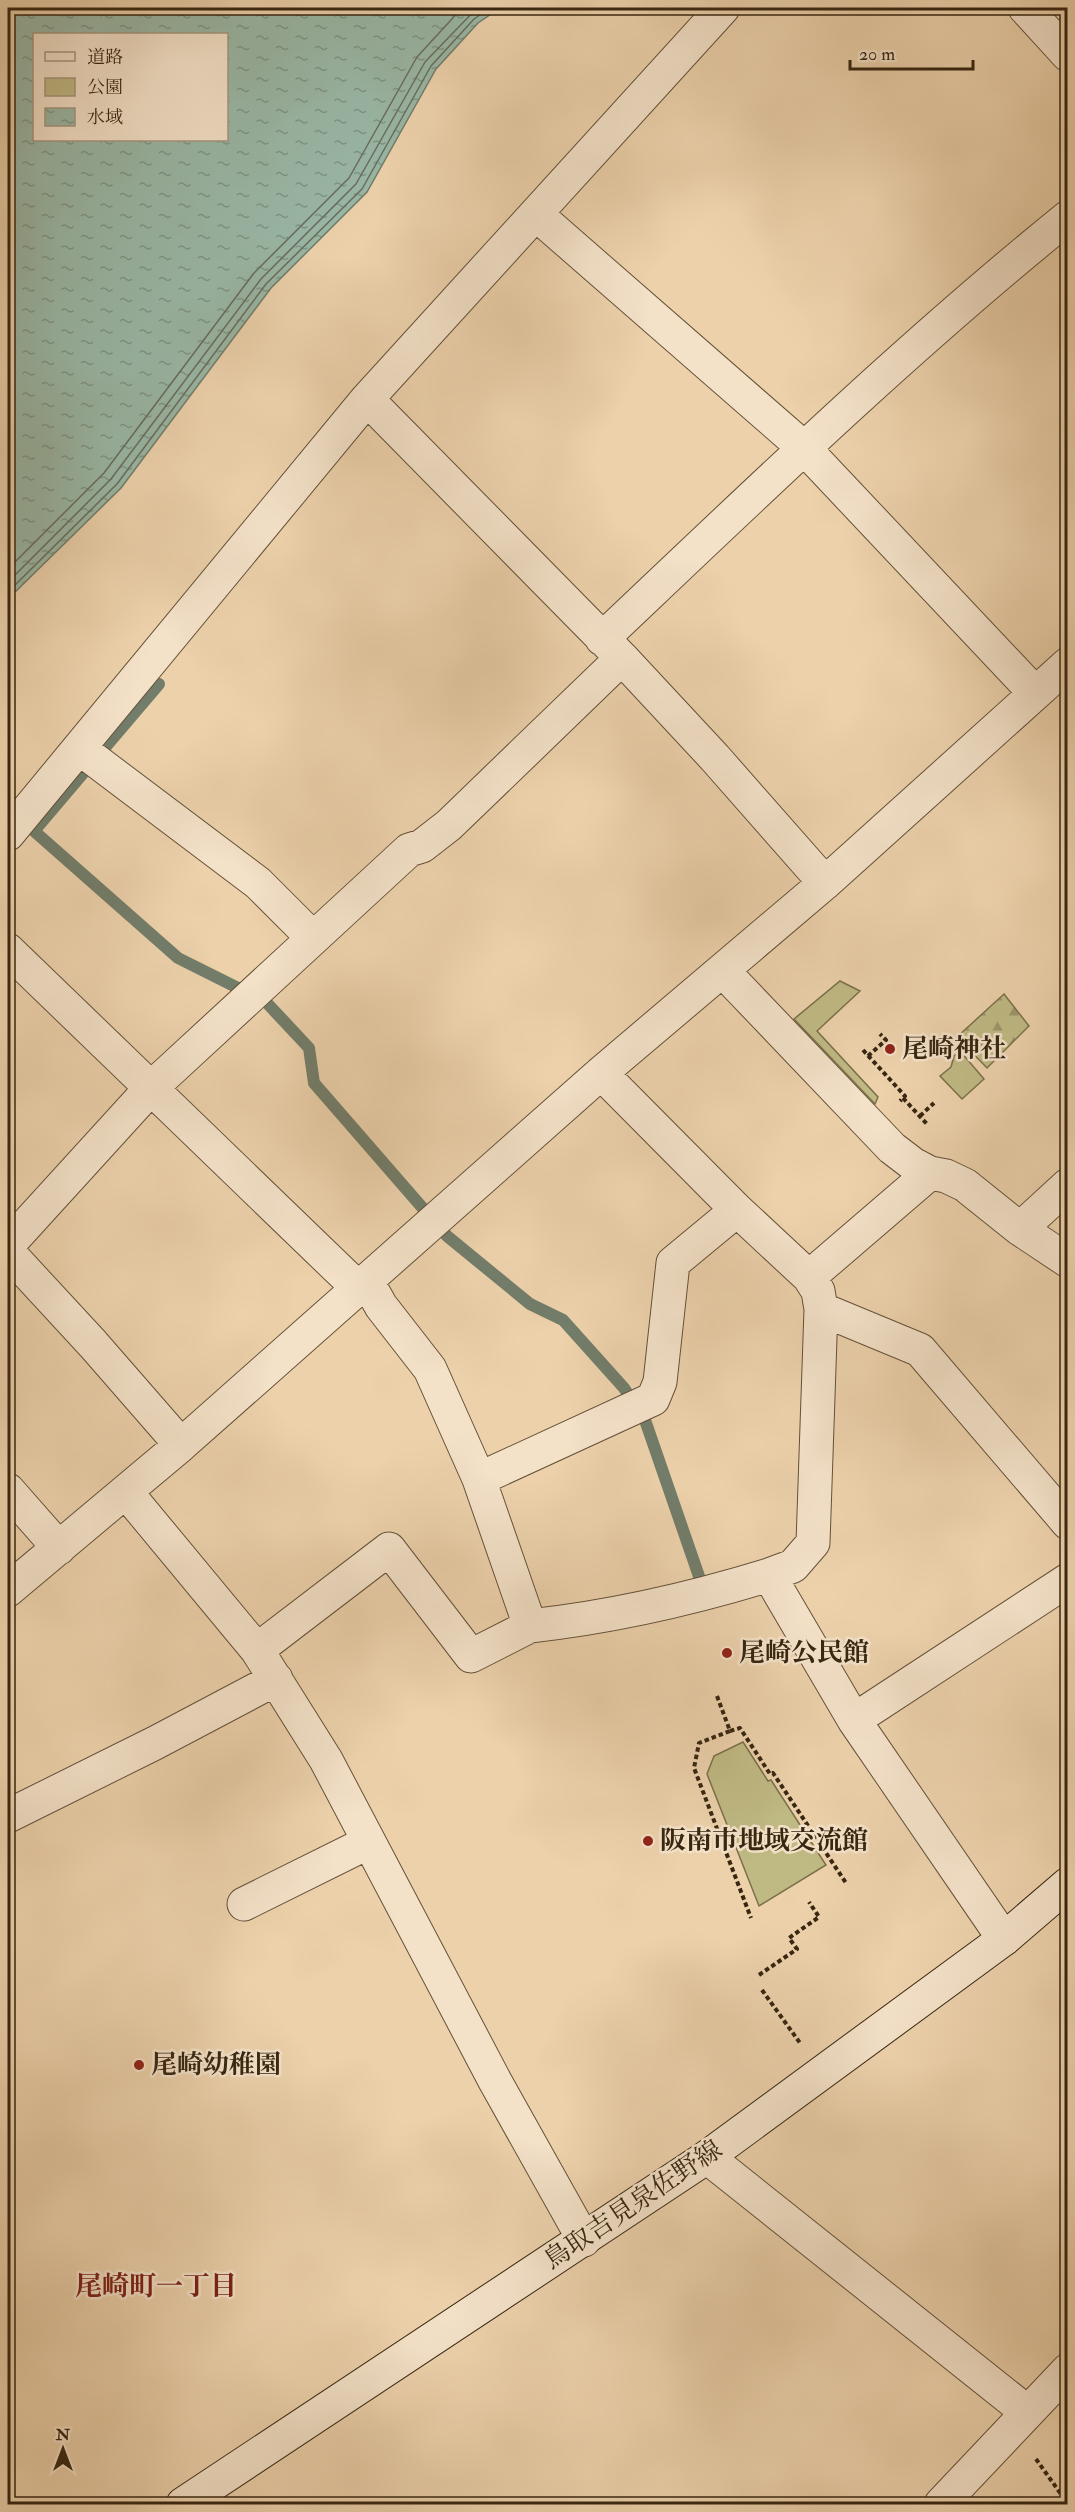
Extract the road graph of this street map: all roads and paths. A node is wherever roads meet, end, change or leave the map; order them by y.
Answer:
1 (723, 8) edge
2 (1025, 8) edge
3 (1068, 55) edge
4 (537, 214) junction
5 (1068, 217) edge
6 (367, 399) junction
7 (804, 448) junction
8 (612, 649) junction
9 (1068, 664) edge
10 (1035, 693) junction
11 (79, 748) junction
12 (8, 834) edge
13 (825, 883) junction
14 (313, 938) junction
15 (8, 950) edge
16 (723, 970) junction
17 (880, 1034) dead end
18 (863, 1050) dead end
19 (868, 1056) junction
20 (601, 1073) junction
21 (151, 1088) junction
22 (903, 1098) junction
23 (934, 1103) dead end
24 (896, 1105) dead end
25 (920, 1116) junction
26 (928, 1126) dead end
27 (930, 1173) junction
28 (1068, 1185) edge
29 (737, 1210) junction
30 (1020, 1229) junction
31 (8, 1245) edge
32 (8, 1252) edge
33 (1068, 1261) edge
34 (809, 1277) junction
35 (362, 1284) junction
36 (821, 1309) junction
37 (181, 1445) junction
38 (479, 1479) junction
39 (8, 1490) edge
40 (126, 1492) junction
41 (1068, 1523) edge
42 (59, 1548) junction
43 (769, 1575) junction
44 (1068, 1580) edge
45 (8, 1590) edge
46 (530, 1626) junction
47 (257, 1650) junction
48 (276, 1679) junction
49 (717, 1696) dead end
50 (854, 1720) junction
51 (730, 1731) junction
52 (8, 1816) edge
53 (369, 1842) junction
54 (846, 1882) dead end
55 (1068, 1884) edge
56 (808, 1902) dead end
57 (244, 1904) dead end
58 (751, 1918) dead end
59 (1004, 1939) junction
60 (759, 1975) dead end
61 (762, 1990) dead end
62 (804, 2049) dead end
63 (707, 2157) junction
64 (584, 2240) junction
65 (1068, 2370) edge
66 (1020, 2419) junction
67 (1068, 2504) edge
68 (183, 2505) edge
69 (941, 2505) edge

1 - 4 street
2 - 3 street
4 - 6 street
4 - 7 street
5 - 7 street
6 - 8 street
6 - 11 street
7 - 8 street
7 - 10 street
8 - 13 street
8 - 14 street
9 - 10 street
10 - 13 street
11 - 12 street
11 - 14 street
13 - 16 street
14 - 21 street
15 - 21 street
16 - 20 street
16 - 27 street
17 - 19 path
18 - 19 path
19 - 22 path
20 - 29 street
20 - 35 street
21 - 31 street
21 - 35 street
22 - 24 path
22 - 25 path
23 - 25 path
25 - 26 path
27 - 30 street
27 - 34 street
28 - 30 street
29 - 34 street
29 - 38 street
30 - 33 street
32 - 37 street
34 - 36 street
35 - 37 street
35 - 38 street
36 - 41 street
36 - 43 street
37 - 40 street
38 - 46 street
39 - 42 street
40 - 42 street
40 - 47 street
42 - 45 street
43 - 46 street
43 - 50 street
44 - 50 street
46 - 47 street
47 - 48 street
48 - 52 street
48 - 53 street
49 - 51 path
50 - 59 street
51 - 54 path
51 - 58 path
53 - 57 street
53 - 64 street
55 - 59 street, 鳥取吉見泉佐野線
56 - 60 path
59 - 63 street, 鳥取吉見泉佐野線
61 - 62 path
63 - 64 street, 鳥取吉見泉佐野線
63 - 66 street
64 - 68 street, 鳥取吉見泉佐野線
65 - 66 street
66 - 67 path
66 - 69 street

